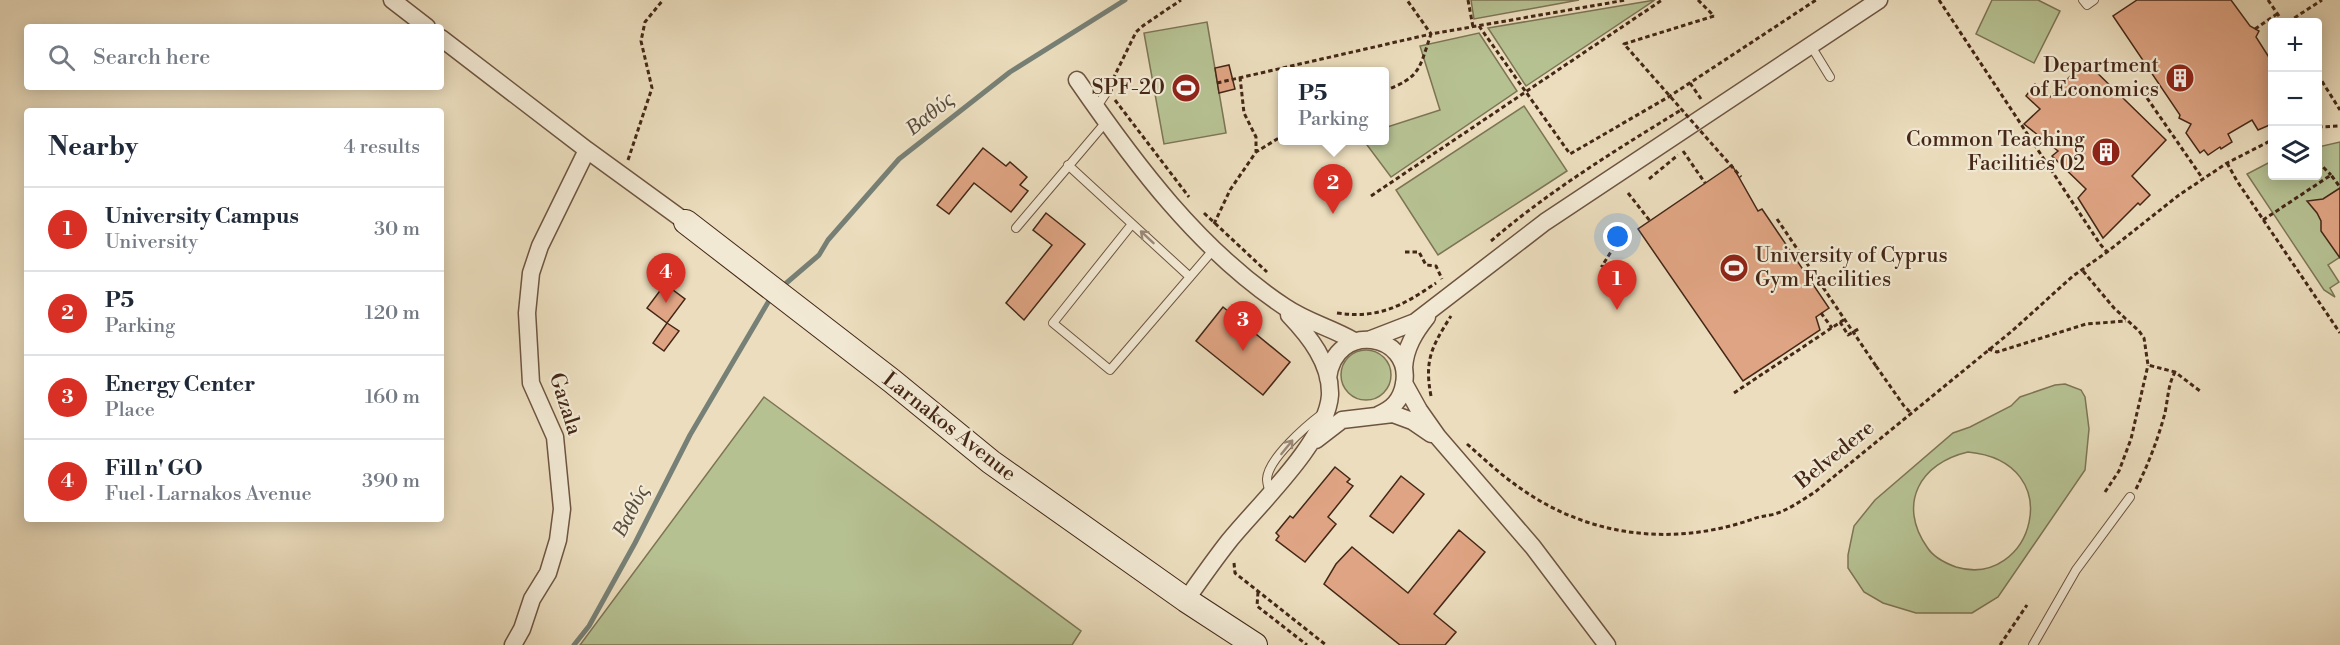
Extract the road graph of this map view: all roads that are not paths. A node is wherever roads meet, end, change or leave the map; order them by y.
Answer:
1 (392, 0) edge
2 (1879, 0) edge
3 (2084, 0) edge
4 (2094, 0) edge
5 (423, 24) edge
6 (444, 40) edge
7 (1811, 46) junction
8 (1830, 77) dead end
9 (1077, 80) dead end
10 (1108, 90) road end
11 (1101, 115) junction
12 (587, 150) junction
13 (1068, 165) junction
14 (686, 222) joint
15 (1132, 224) junction
16 (1016, 228) dead end
17 (1214, 249) junction
18 (1190, 277) junction
19 (1276, 301) junction
20 (1446, 306) junction
21 (1371, 339) junction
22 (1354, 341) junction
23 (1404, 375) junction
24 (1329, 385) junction
25 (1326, 411) junction
26 (1372, 416) junction
27 (1443, 443) junction
28 (1303, 453) junction
29 (1270, 494) junction
30 (2130, 497) road end
31 (1186, 600) junction
32 (513, 645) edge
33 (1255, 645) edge
34 (1607, 645) edge
35 (2033, 645) edge

1 - 5 street
2 - 7 street
3 - 4 lane
6 - 12 street
7 - 8 lane
7 - 20 street
9 - 11 street
10 - 11 lane
11 - 13 lane
11 - 17 street
12 - 14 street, Larnakos Avenue
12 - 32 street, Gazala
13 - 15 lane
13 - 16 lane
14 - 31 main road, Larnakos Avenue
18 -> 15 lane
15 - 18 lane
17 - 18 lane
17 - 19 street
19 - 22 street
19 - 24 street
20 - 21 street
20 - 23 street
21 - 22 street
21 - 23 street
22 - 24 street
23 - 26 street
23 - 27 street
24 - 25 street
24 - 26 street
25 - 28 street
29 -> 25 lane
26 - 27 street
26 - 28 street
27 - 34 street
28 - 29 street
29 - 31 street
30 - 35 lane
31 - 33 main road, Larnakos Avenue

